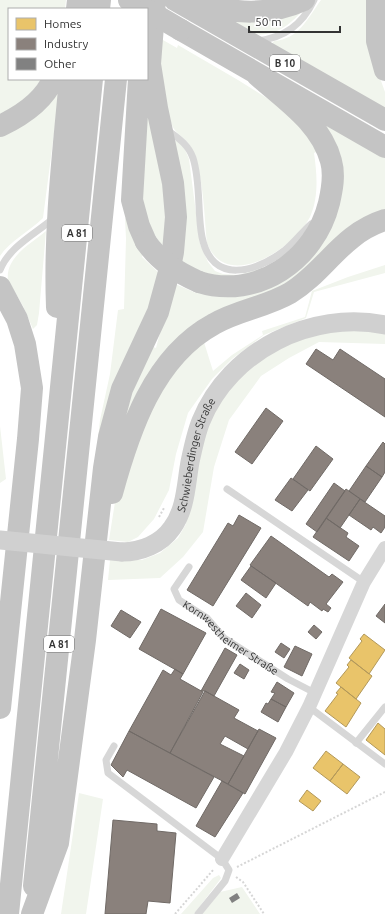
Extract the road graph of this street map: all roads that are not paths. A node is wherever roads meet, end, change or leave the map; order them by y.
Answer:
1 (129, 0) edge
2 (155, 0) edge
3 (304, 0) edge
4 (314, 0) edge
5 (377, 0) edge
6 (186, 2) edge
7 (144, 8) edge
8 (148, 10) edge
9 (248, 42) junction
10 (385, 70) edge
11 (257, 75) junction
12 (52, 80) edge
13 (70, 80) edge
14 (92, 80) edge
15 (116, 80) edge
16 (139, 80) edge
17 (385, 120) edge
18 (160, 123) junction
19 (0, 126) edge
20 (385, 147) edge
21 (59, 214) junction
22 (326, 214) junction
23 (385, 220) edge
24 (0, 270) edge
25 (0, 287) edge
26 (385, 325) edge
27 (61, 386) junction
28 (227, 489) dead end
29 (0, 540) edge
30 (95, 542) junction
31 (385, 548) edge
32 (189, 567) dead end
33 (364, 582) junction
34 (316, 693) junction
35 (309, 707) junction
36 (385, 707) edge
37 (0, 708) edge
38 (356, 743) junction
39 (114, 746) dead end
40 (385, 764) edge
41 (225, 865) junction
42 (8, 914) edge
43 (31, 914) edge
44 (198, 914) edge

1 - 7 highway, B 10
2 - 18 highway
3 - 6 highway
4 - 9 lane
5 - 10 highway
6 - 9 highway, B 10
8 - 11 highway, B 10, bridge
9 - 17 highway, B 10
11 - 20 highway, B 10
11 - 22 highway
12 - 19 highway
13 - 21 highway
14 - 27 highway, A 81
15 - 43 highway, A 81
16 - 22 highway, bridge
18 - 22 lane
18 - 30 highway
21 - 24 lane
21 - 27 highway
23 - 30 highway
25 - 37 highway
26 - 29 street, Schwieberdinger Straße, bridge
27 - 42 highway, A 81
28 - 33 lane
30 - 43 highway
31 - 33 street
32 - 34 lane, Kornwestheimer Straße
33 - 34 street
34 - 35 street
35 - 38 lane
35 - 41 street
36 - 38 lane
38 - 40 lane
39 - 41 lane
41 - 44 lane

